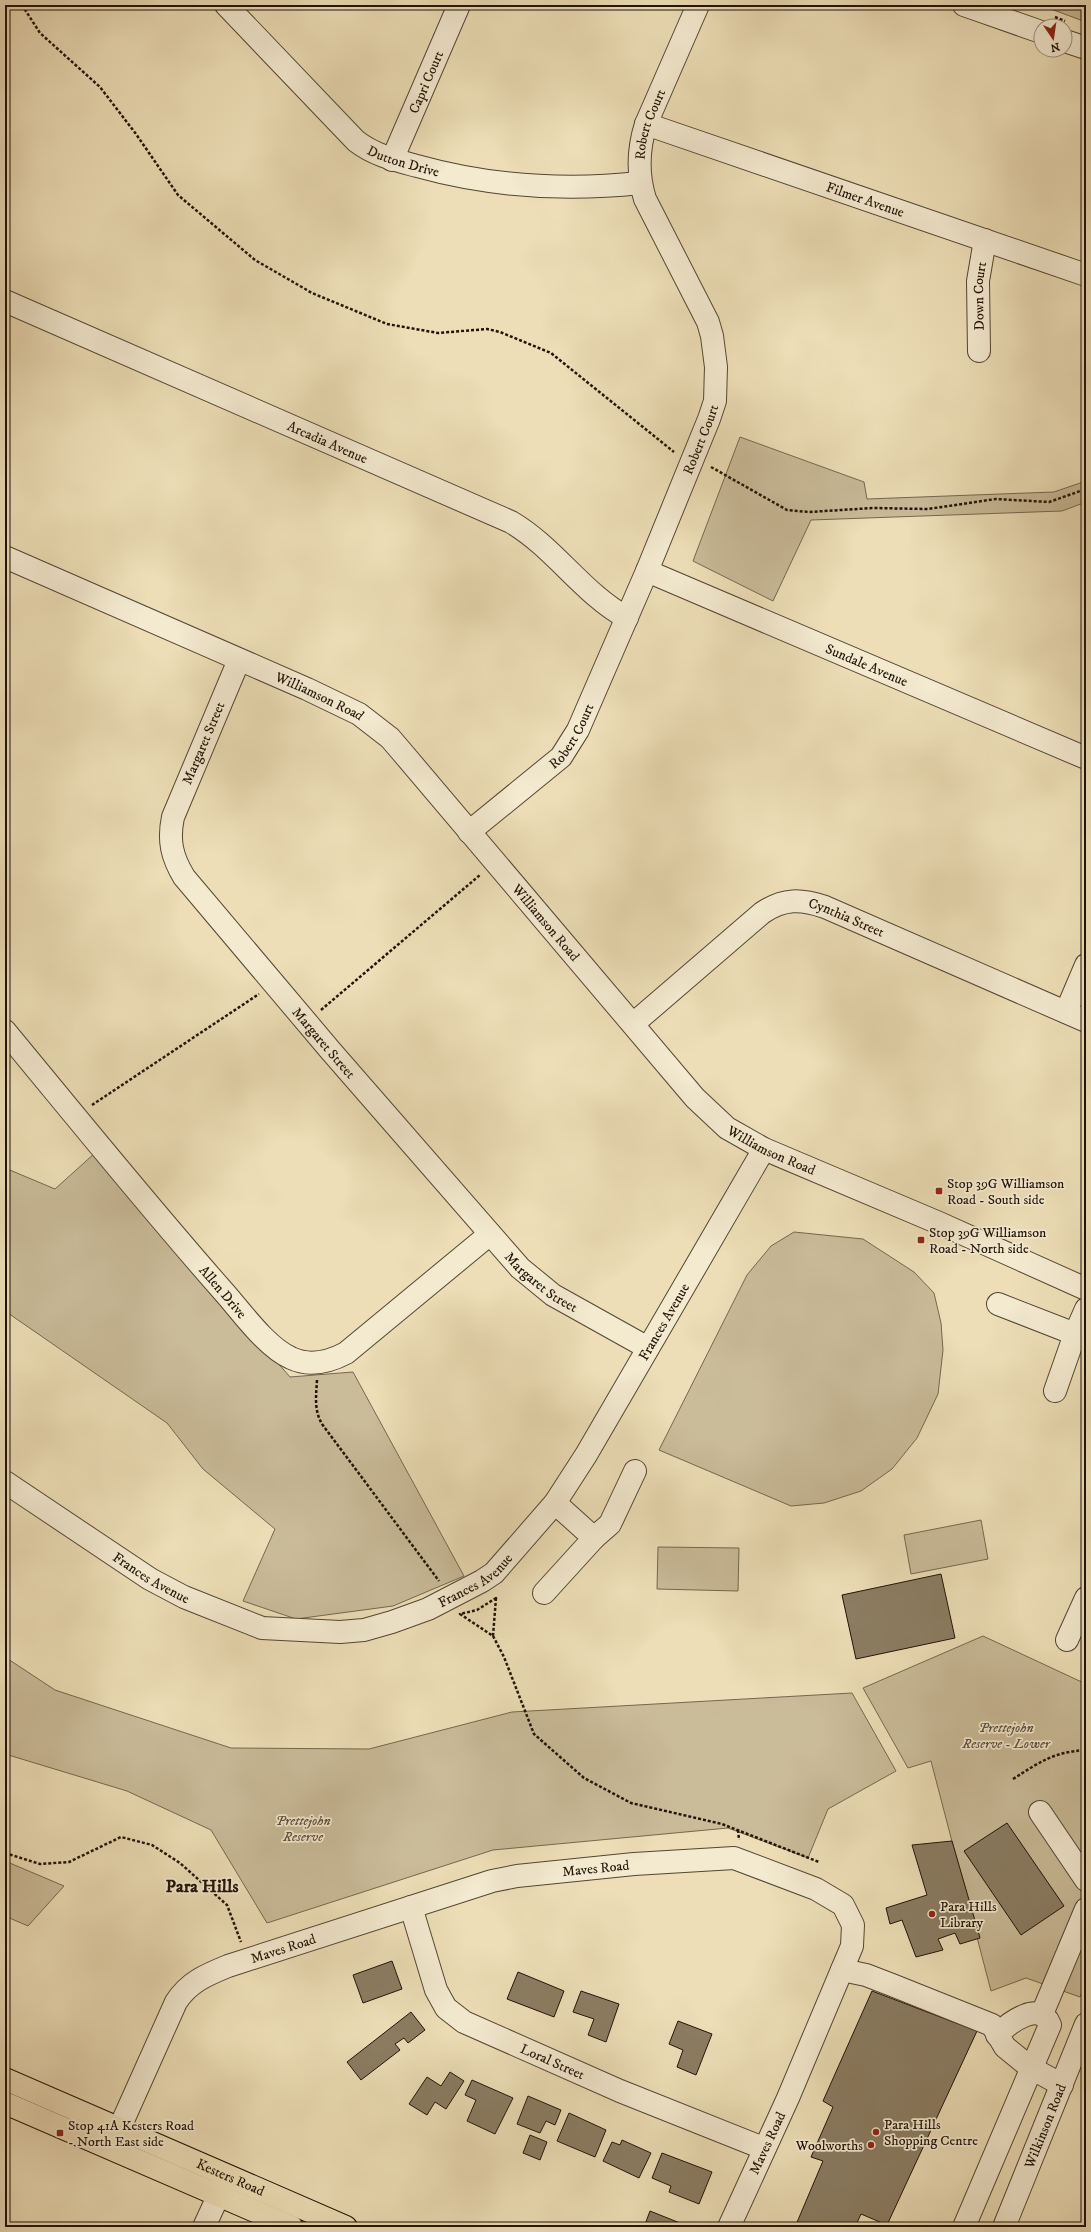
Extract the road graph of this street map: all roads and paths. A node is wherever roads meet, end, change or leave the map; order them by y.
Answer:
1 (22, 5) edge
2 (226, 5) edge
3 (459, 5) edge
4 (698, 5) edge
5 (964, 5) edge
6 (1033, 29) edge
7 (1073, 44) edge
8 (1086, 48) edge
9 (646, 124) junction
10 (392, 160) junction
11 (640, 183) junction
12 (985, 240) junction
13 (1086, 274) edge
14 (5, 301) edge
15 (979, 351) dead end
16 (693, 463) junction
17 (1086, 490) edge
18 (6, 560) edge
19 (648, 571) junction
20 (627, 618) junction
21 (239, 660) junction
22 (1086, 758) edge
23 (469, 832) junction
24 (495, 862) junction
25 (1086, 965) edge
26 (275, 984) junction
27 (1066, 1012) junction
28 (1086, 1020) edge
29 (307, 1022) junction
30 (633, 1024) junction
31 (5, 1031) edge
32 (76, 1115) junction
33 (764, 1149) junction
34 (490, 1234) junction
35 (1086, 1289) edge
36 (998, 1304) dead end
37 (1086, 1309) edge
38 (1075, 1334) junction
39 (648, 1348) junction
40 (318, 1378) dead end
41 (1055, 1391) dead end
42 (635, 1470) dead end
43 (5, 1482) edge
44 (555, 1503) junction
45 (594, 1538) junction
46 (442, 1586) dead end
47 (544, 1593) dead end
48 (1086, 1598) edge
49 (493, 1636) junction
50 (1067, 1640) dead end
51 (1086, 1750) edge
52 (1013, 1779) dead end
53 (1040, 1812) dead end
54 (5, 1853) edge
55 (819, 1862) dead end
56 (1086, 1880) edge
57 (411, 1907) junction
58 (1086, 1909) edge
59 (248, 1960) junction
60 (842, 1970) junction
61 (1042, 2014) junction
62 (1086, 2024) edge
63 (997, 2035) junction
64 (1031, 2068) junction
65 (5, 2079) edge
66 (1062, 2085) junction
67 (5, 2103) edge
68 (119, 2129) junction
69 (763, 2148) junction
70 (110, 2149) junction
71 (223, 2186) junction
72 (204, 2227) edge
73 (292, 2227) edge
74 (346, 2227) edge
75 (729, 2227) edge
76 (964, 2227) edge
77 (1004, 2227) edge

1 - 16 path
2 - 10 street, Dutton Drive
3 - 10 street, Capri Court
4 - 9 street, Robert Court
5 - 6 street
7 - 8 street
9 - 11 street, Robert Court
9 - 12 street, Filmer Avenue
10 - 11 street, Dutton Drive
11 - 16 street, Robert Court
12 - 13 street, Filmer Avenue
12 - 15 street, Down Court
14 - 20 street, Arcadia Avenue
16 - 17 path
16 - 19 street, Robert Court
18 - 21 street, Williamson Road
19 - 20 street, Robert Court
19 - 22 street, Sundale Avenue
20 - 23 street, Robert Court
21 - 23 street, Williamson Road
21 - 26 street, Margaret Street
23 - 24 street, Williamson Road
24 - 29 path
24 - 30 street, Williamson Road
25 - 27 street
26 - 29 street, Margaret Street
26 - 32 path
27 - 28 street, Cynthia Street
27 - 30 street, Cynthia Street
29 - 34 street, Margaret Street
30 - 33 street, Williamson Road
31 - 32 street, Allen Drive
32 - 34 street, Allen Drive
33 - 35 street, Williamson Road
33 - 39 street, Frances Avenue
34 - 39 street, Margaret Street
36 - 38 street
37 - 38 street
38 - 41 street
39 - 44 street, Frances Avenue
40 - 46 path
42 - 45 street
43 - 44 street, Frances Avenue
44 - 45 street
45 - 47 street
48 - 50 street
49 - 49 path
49 - 55 path
51 - 52 path
53 - 56 street
54 - 59 path
57 - 59 street, Maves Road
57 - 60 street, Maves Road
57 - 69 street, Loral Street
58 - 61 street
59 - 68 street, Maves Road
60 - 63 street
60 - 69 street, Maves Road
61 - 63 street
61 - 64 street
62 - 66 street, Wilkinson Road
63 - 64 street
64 - 66 street
64 - 76 street
65 - 68 main road, Kesters Road
66 - 77 street, Wilkinson Road
67 - 70 main road, Kesters Road
68 - 70 street, Maves Road
68 - 71 main road, Kesters Road
69 - 75 street, Maves Road
70 - 71 main road, Kesters Road
71 - 72 street
71 - 73 main road, Kesters Road
71 - 74 main road, Kesters Road

